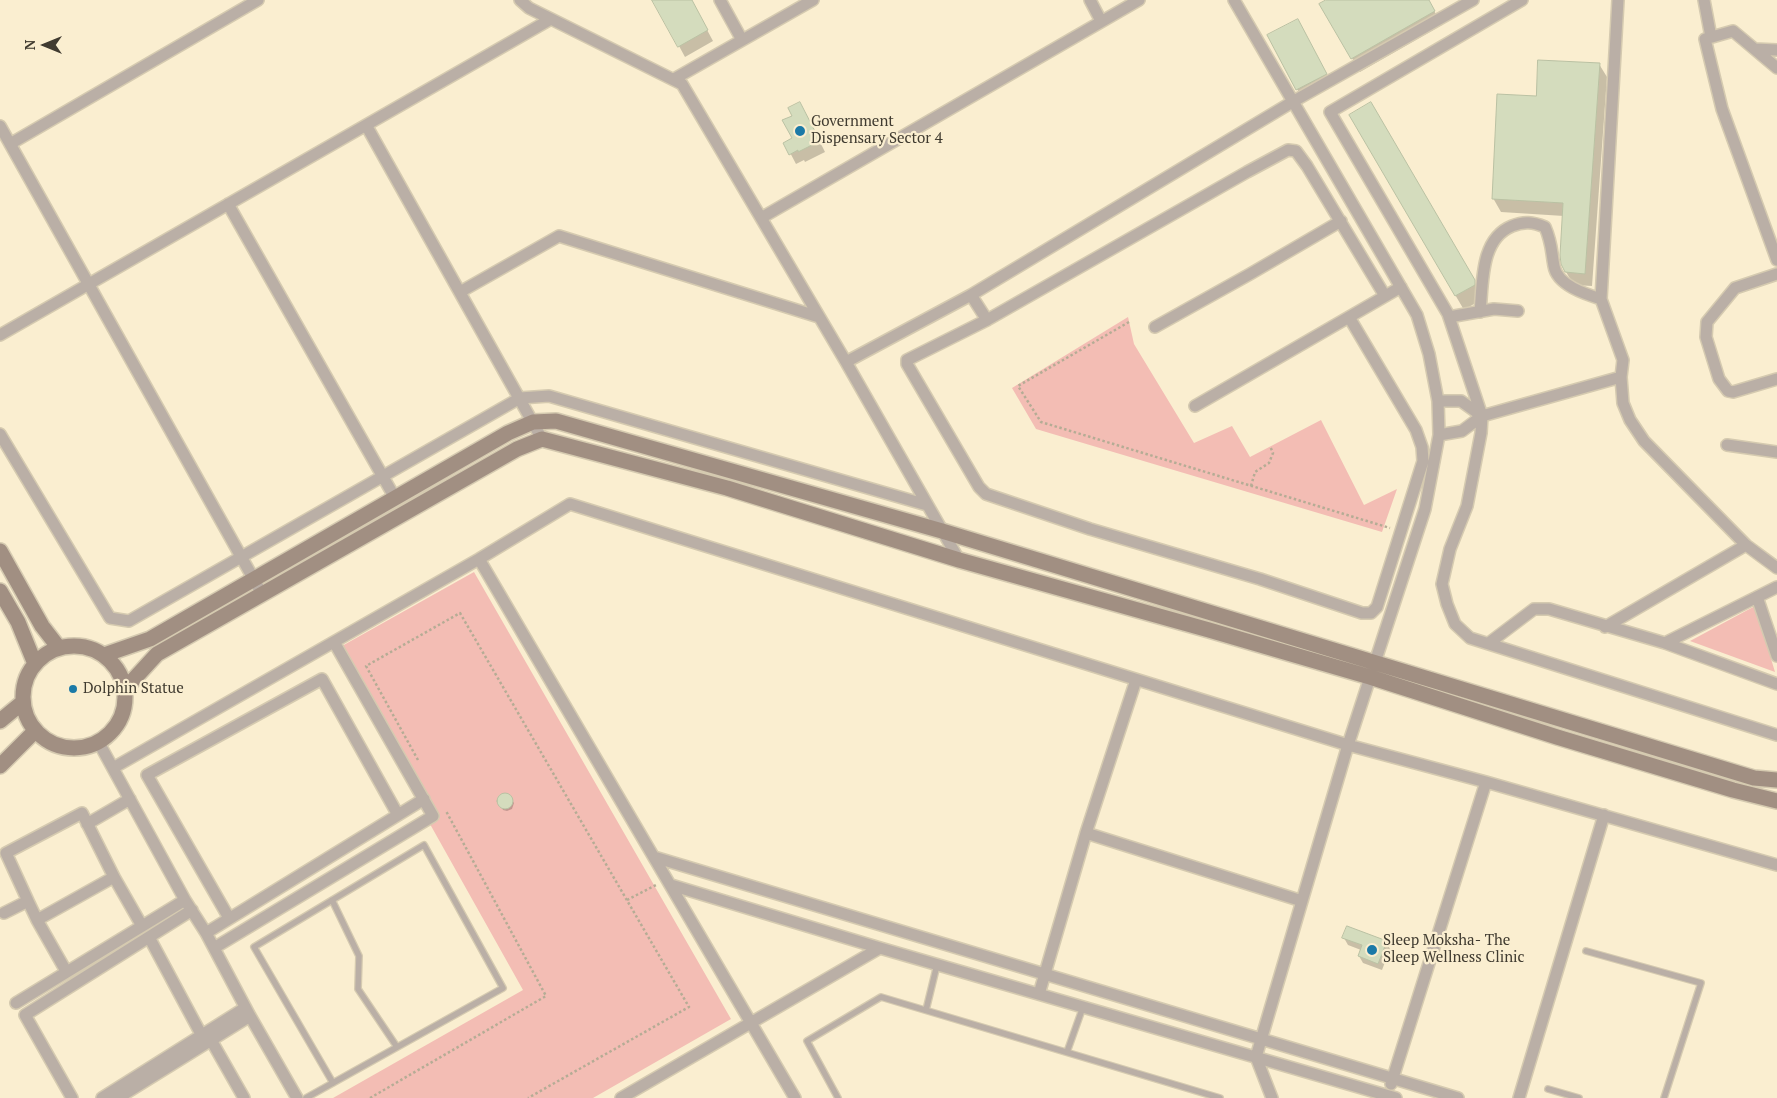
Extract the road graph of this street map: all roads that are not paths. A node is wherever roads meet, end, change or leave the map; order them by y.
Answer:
1 (258, 0) edge
2 (520, 0) edge
3 (720, 0) edge
4 (813, 0) edge
5 (1090, 0) edge
6 (1139, 0) edge
7 (1234, 0) edge
8 (1473, 0) edge
9 (1522, 0) edge
10 (1618, 0) edge
11 (1704, 0) edge
12 (551, 19) junction
13 (1101, 21) junction
14 (1711, 37) junction
15 (742, 40) junction
16 (1755, 49) junction
17 (1777, 50) edge
18 (1777, 68) edge
19 (674, 79) junction
20 (1294, 101) junction
21 (366, 125) junction
22 (0, 126) edge
23 (10, 144) junction
24 (228, 204) junction
25 (761, 218) junction
26 (1341, 221) junction
27 (1777, 260) edge
28 (1777, 274) edge
29 (88, 284) junction
30 (1401, 287) junction
31 (460, 292) junction
32 (971, 295) junction
33 (1385, 296) junction
34 (1601, 299) junction
35 (1518, 311) dead end
36 (1480, 312) junction
37 (820, 317) junction
38 (1349, 317) junction
39 (1449, 317) junction
40 (987, 320) junction
41 (1155, 326) dead end
42 (0, 335) edge
43 (846, 362) junction
44 (1621, 377) junction
45 (1777, 379) edge
46 (520, 398) junction
47 (1438, 401) junction
48 (1195, 406) dead end
49 (1482, 416) junction
50 (533, 422) junction
51 (0, 434) edge
52 (1438, 434) junction
53 (542, 439) junction
54 (1727, 445) dead end
55 (1777, 452) edge
56 (382, 476) junction
57 (394, 498) junction
58 (927, 505) junction
59 (942, 531) junction
60 (1746, 545) junction
61 (0, 551) edge
62 (240, 556) junction
63 (478, 559) junction
64 (959, 560) junction
65 (1777, 568) edge
66 (253, 580) junction
67 (1777, 587) edge
68 (0, 590) edge
69 (262, 594) junction
70 (1757, 597) junction
71 (1605, 627) junction
72 (334, 642) junction
73 (1489, 643) junction
74 (1665, 643) junction
75 (58, 648) junction
76 (104, 655) junction
77 (1777, 656) edge
78 (1375, 662) junction
79 (35, 664) junction
80 (1370, 677) junction
81 (1136, 680) junction
82 (1777, 684) edge
83 (125, 689) junction
84 (23, 702) junction
85 (0, 721) edge
86 (35, 731) junction
87 (1777, 735) edge
88 (99, 743) junction
89 (1348, 745) junction
90 (0, 766) edge
91 (113, 768) junction
92 (1777, 780) edge
93 (1486, 782) junction
94 (130, 799) junction
95 (424, 799) junction
96 (1777, 801) edge
97 (398, 815) junction
98 (1604, 815) junction
99 (87, 824) junction
100 (1086, 833) junction
101 (654, 857) junction
102 (1777, 865) edge
103 (114, 877) junction
104 (669, 882) junction
105 (185, 900) junction
106 (332, 900) junction
107 (28, 901) junction
108 (1302, 901) junction
109 (192, 910) junction
110 (4, 913) dead end
111 (229, 918) junction
112 (37, 920) junction
113 (142, 926) junction
114 (206, 933) junction
115 (152, 935) junction
116 (214, 948) junction
117 (880, 948) junction
118 (1586, 951) dead end
119 (936, 965) junction
120 (66, 972) junction
121 (1044, 975) junction
122 (1039, 994) junction
123 (16, 1003) dead end
124 (1083, 1007) junction
125 (926, 1010) junction
126 (247, 1012) junction
127 (751, 1023) junction
128 (207, 1036) junction
129 (1261, 1040) junction
130 (397, 1047) junction
131 (1067, 1052) junction
132 (1256, 1057) junction
133 (1392, 1079) junction
134 (333, 1083) junction
135 (1548, 1089) dead end
136 (1392, 1097) edge
137 (72, 1098) edge
138 (102, 1098) edge
139 (118, 1098) edge
140 (244, 1098) edge
141 (297, 1098) edge
142 (306, 1098) edge
143 (621, 1098) edge
144 (795, 1098) edge
145 (838, 1098) edge
146 (1220, 1098) edge
147 (1272, 1098) edge
148 (1458, 1098) edge
149 (1519, 1098) edge
150 (1579, 1098) edge
151 (1664, 1098) edge

1 - 23 street
2 - 12 street
3 - 15 street
4 - 15 street
5 - 13 street
6 - 13 street
7 - 20 street
8 - 20 street
9 - 39 street
10 - 34 street
11 - 14 street
12 - 19 street
12 - 21 street
13 - 25 street
14 - 16 street
14 - 27 street
15 - 19 street
16 - 17 street
16 - 18 street
19 - 25 street
20 - 30 street
20 - 32 street
21 - 24 street
21 - 31 street
22 - 23 street
23 - 29 street
24 - 29 street
24 - 56 street
25 - 37 street
26 - 33 street
26 - 40 street
26 - 41 street
28 - 45 street
29 - 42 street
29 - 62 street
30 - 33 street
30 - 47 street
31 - 37 street
31 - 46 street
32 - 40 street
32 - 43 street
33 - 38 street
34 - 36 street
34 - 44 street
35 - 36 street
36 - 39 street
37 - 43 street
38 - 40 street
38 - 48 street
39 - 49 street
43 - 58 street
44 - 49 street
44 - 60 street
46 - 50 street
46 - 56 street
46 - 58 street
47 - 49 street
47 - 52 street
49 - 52 street
49 - 73 street
50 - 53 street
50 - 57 street
50 - 59 street
51 - 62 street
52 - 78 street
53 - 64 street
53 - 69 street
54 - 55 street
56 - 57 street
56 - 62 street
57 - 66 street
58 - 59 street
59 - 64 street
59 - 78 street
60 - 65 street
60 - 71 street
61 - 75 street
62 - 66 street
63 - 72 street
63 - 81 street
63 - 101 street
64 - 80 street
66 - 69 street
66 - 76 street
67 - 70 street
68 - 79 street
69 - 83 street
70 - 74 street
70 - 77 street
71 - 73 street
71 - 74 street
72 - 91 street
72 - 95 street
73 - 87 street
74 - 82 street
75 - 76 street
75 - 79 street
76 - 83 street
78 - 80 street
78 - 92 street
79 - 84 street
80 - 89 street
80 - 96 street
81 - 89 street
81 - 100 street
83 - 88 street
84 - 85 street
84 - 86 street
86 - 88 street
86 - 90 street
88 - 91 street
89 - 93 street
89 - 108 street
91 - 94 street
93 - 98 street
93 - 133 street
94 - 99 street
94 - 105 street
95 - 97 street
95 - 116 street
97 - 111 street
97 - 111 street
98 - 102 street
98 - 149 street
99 - 103 street
99 - 107 street
100 - 108 street
100 - 121 street
101 - 104 street
101 - 121 street
103 - 112 street
103 - 113 street
104 - 117 street
104 - 127 street
105 - 109 street
105 - 113 street
106 - 130 lane
106 - 130 lane
106 - 134 lane
107 - 110 street
107 - 112 street
108 - 129 street
109 - 114 street
109 - 115 street
111 - 114 street
112 - 120 street
113 - 120 street
114 - 116 street
115 - 128 street
115 - 137 street
116 - 126 street
117 - 119 street
117 - 127 street
118 - 151 lane
119 - 122 street
119 - 125 lane
120 - 123 street
121 - 122 street
121 - 129 street
122 - 124 street
124 - 131 lane
124 - 132 street
125 - 131 lane
125 - 145 lane
126 - 128 street
126 - 141 street
127 - 143 street
127 - 144 street
128 - 138 street
128 - 139 street
128 - 140 street
129 - 132 street
129 - 133 street
130 - 134 lane
131 - 146 lane
132 - 136 street
132 - 147 street
133 - 136 street
133 - 148 street
134 - 142 lane
135 - 150 lane

